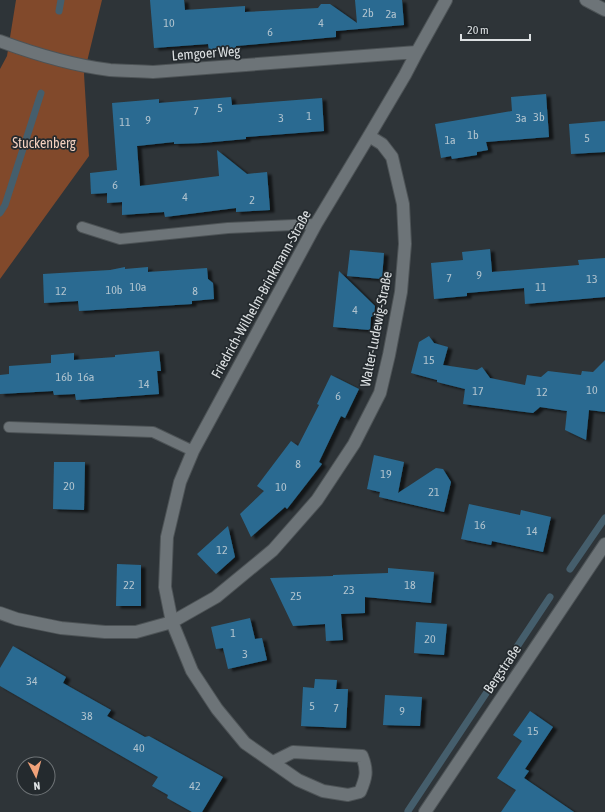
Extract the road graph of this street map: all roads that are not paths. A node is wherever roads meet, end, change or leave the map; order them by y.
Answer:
1 (446, 0) edge
2 (586, 0) edge
3 (605, 10) edge
4 (0, 41) edge
5 (417, 52) junction
6 (370, 136) junction
7 (316, 224) junction
8 (82, 227) dead end
9 (9, 427) dead end
10 (193, 451) junction
11 (605, 544) edge
12 (0, 613) edge
13 (172, 622) junction
14 (273, 762) junction
15 (425, 812) edge

1 - 5 street, Friedrich-Wilhelm-Brinkmann-Straße
2 - 3 street
4 - 5 street, Lemgoer Weg
5 - 6 street, Friedrich-Wilhelm-Brinkmann-Straße
6 - 7 street, Friedrich-Wilhelm-Brinkmann-Straße
6 - 13 street, Walter-Ludewig-Straße
7 - 8 lane
7 - 10 street, Friedrich-Wilhelm-Brinkmann-Straße
9 - 10 lane
10 - 13 street, Friedrich-Wilhelm-Brinkmann-Straße
11 - 15 street, Bergstraße
12 - 13 street
13 - 14 street, Friedrich-Wilhelm-Brinkmann-Straße
14 - 14 street, Friedrich-Wilhelm-Brinkmann-Straße

